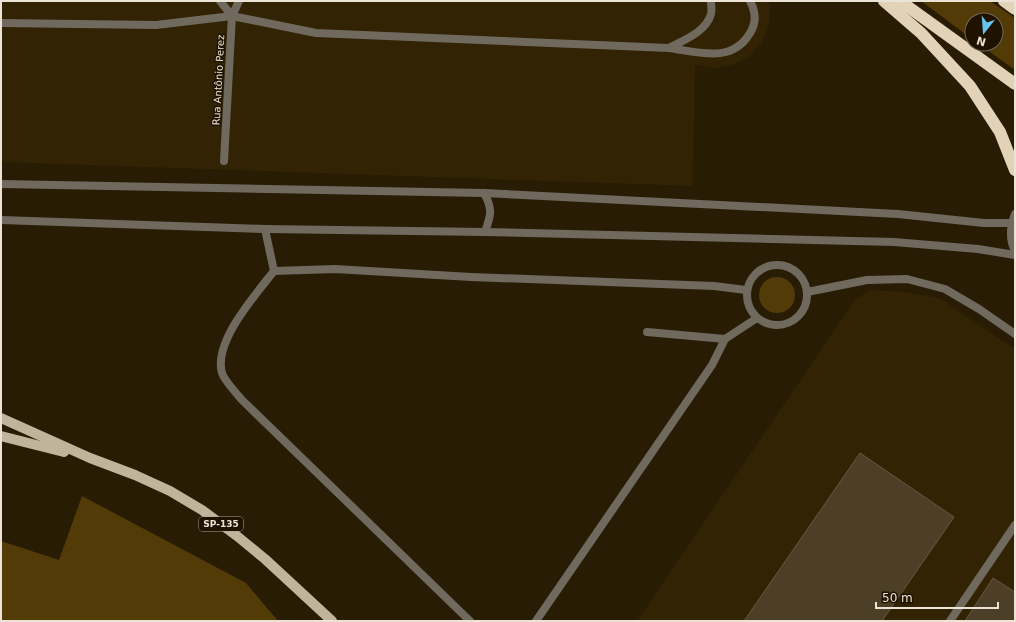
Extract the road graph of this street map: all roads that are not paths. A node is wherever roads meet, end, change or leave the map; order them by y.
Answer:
1 (220, 1) edge
2 (239, 1) edge
3 (711, 1) edge
4 (750, 1) edge
5 (884, 1) edge
6 (900, 1) edge
7 (1004, 1) edge
8 (1015, 9) edge
9 (232, 16) junction
10 (1, 23) edge
11 (669, 48) junction
12 (1015, 84) edge
13 (224, 161) dead end
14 (1015, 170) edge
15 (1, 184) edge
16 (484, 193) junction
17 (1015, 214) edge
18 (1, 220) edge
19 (1012, 224) junction
20 (265, 230) junction
21 (485, 232) junction
22 (1015, 251) edge
23 (1015, 255) edge
24 (274, 271) junction
25 (746, 290) junction
26 (807, 292) junction
27 (757, 318) junction
28 (647, 332) dead end
29 (1015, 334) edge
30 (726, 339) junction
31 (1, 418) edge
32 (1, 436) edge
33 (90, 458) junction
34 (1015, 525) edge
35 (332, 621) edge
36 (470, 621) edge
37 (536, 621) edge
38 (950, 621) edge

1 - 9 street
2 - 9 street, Rua Antônio Perez
3 - 11 street
4 - 11 street
5 - 14 highway
6 - 12 highway
7 - 8 highway
9 - 10 street
9 - 11 street
9 - 13 street, Rua Antônio Perez
15 - 16 street
16 - 19 street
16 - 21 street
17 - 19 street
18 - 20 street
19 - 22 street
20 - 21 street
20 - 24 street
21 - 23 street
24 - 25 street
24 - 36 street
25 - 26 street
25 - 27 street
26 - 27 street
26 - 29 street
27 - 30 street
28 - 30 street
30 - 37 street
31 - 33 main road, SP-135
32 - 33 main road, SP-135
33 - 35 main road, SP-135
34 - 38 street

